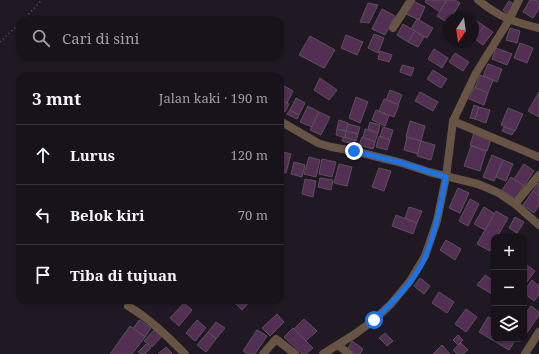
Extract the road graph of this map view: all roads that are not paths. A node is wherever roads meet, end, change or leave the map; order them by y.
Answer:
1 (411, 0) edge
2 (478, 0) edge
3 (519, 0) edge
4 (509, 20) junction
5 (393, 28) dead end
6 (539, 28) edge
7 (453, 121) junction
8 (284, 124) edge
9 (539, 157) edge
10 (539, 175) edge
11 (446, 177) junction
12 (515, 204) junction
13 (539, 225) edge
14 (128, 306) dead end
15 (539, 332) edge
16 (338, 345) junction
17 (185, 354) edge
18 (263, 354) edge
19 (295, 354) edge
20 (323, 354) edge
21 (349, 354) edge
22 (524, 354) edge

1 - 5 street
2 - 4 street
3 - 4 street
4 - 6 street
4 - 7 street
7 - 9 street
7 - 11 street
8 - 11 street
10 - 12 street
11 - 12 street
11 - 16 street
12 - 13 street
14 - 17 street
15 - 22 street
16 - 20 street
16 - 21 street
18 - 19 street

